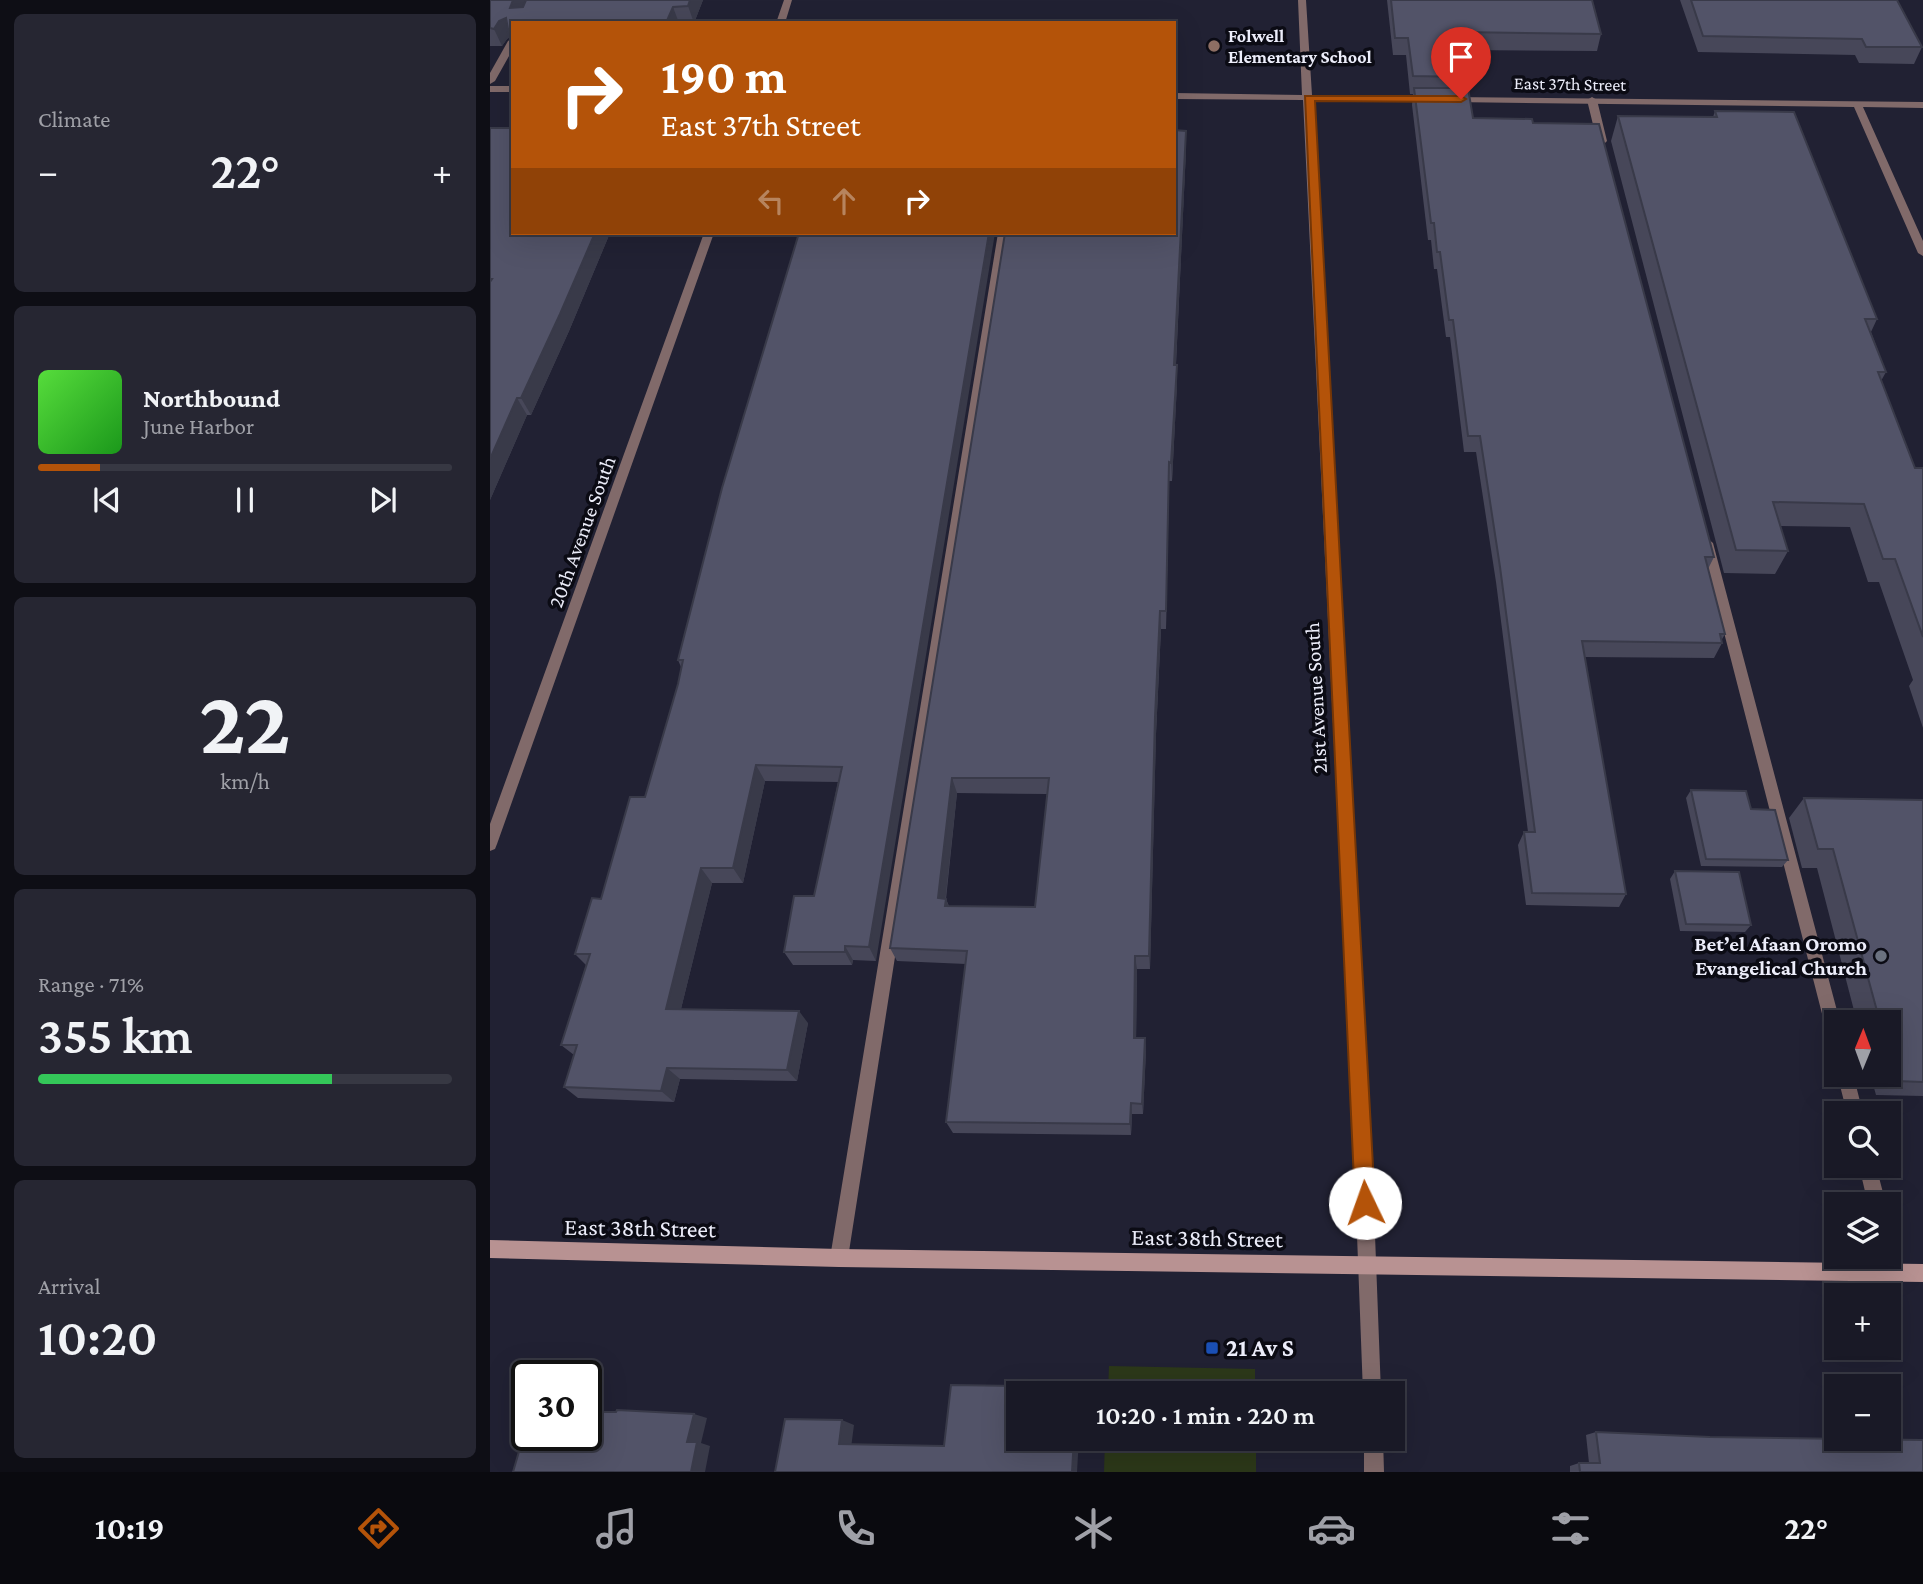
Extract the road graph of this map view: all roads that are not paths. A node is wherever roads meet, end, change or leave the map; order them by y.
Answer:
1 (788, 0) edge
2 (1302, 0) edge
3 (781, 21) edge
4 (511, 44) edge
5 (490, 81) edge
6 (490, 89) edge
7 (511, 89) edge
8 (1176, 96) edge
9 (1309, 98) junction
10 (1592, 100) junction
11 (1857, 104) junction
12 (1923, 104) edge
13 (1605, 151) edge
14 (708, 235) edge
15 (1003, 235) edge
16 (1923, 253) edge
17 (1703, 527) edge
18 (490, 844) edge
19 (1829, 1010) edge
20 (490, 1249) edge
21 (839, 1258) junction
22 (1368, 1266) junction
23 (1893, 1269) edge
24 (1894, 1272) junction
25 (1923, 1273) edge
26 (1372, 1381) edge
27 (1373, 1451) edge
28 (1374, 1472) edge

1 - 3 street
2 - 9 street, 21st Avenue South
4 - 5 street
6 - 7 street
8 - 9 street, East 37th Street
9 - 10 street, East 37th Street
9 - 22 street, 21st Avenue South
10 - 11 street, East 37th Street
10 - 13 street
11 - 12 street, East 37th Street
11 - 16 street
14 - 18 street, 20th Avenue South
15 - 21 street
17 - 19 street
20 - 21 street, East 38th Street
21 - 22 street, East 38th Street
22 - 24 street, East 38th Street
22 - 26 street, 21st Avenue South
23 - 24 street
24 - 25 street, East 38th Street
27 - 28 street

